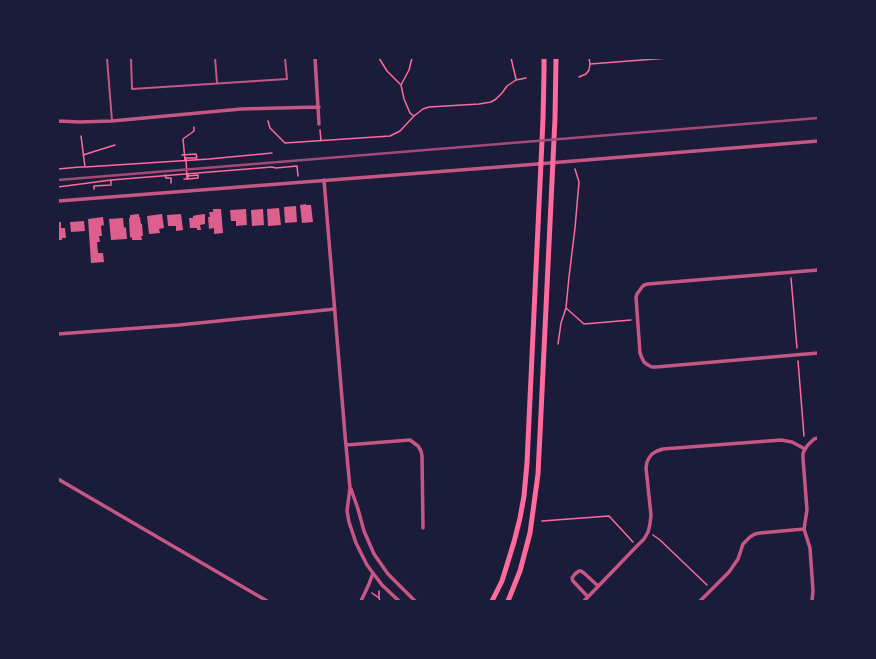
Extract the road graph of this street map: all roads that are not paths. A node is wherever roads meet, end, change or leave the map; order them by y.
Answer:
1 (107, 58) edge
2 (130, 58) edge
3 (215, 58) edge
4 (285, 58) edge
5 (315, 58) edge
6 (544, 58) edge
7 (556, 58) edge
8 (217, 83) junction
9 (319, 107) junction
10 (112, 121) junction
11 (58, 122) edge
12 (319, 124) road end
13 (818, 141) edge
14 (324, 180) junction
15 (58, 201) edge
16 (818, 270) edge
17 (335, 309) junction
18 (58, 334) edge
19 (818, 354) edge
20 (818, 438) edge
21 (346, 445) junction
22 (805, 449) junction
23 (58, 479) edge
24 (350, 488) junction
25 (423, 528) dead end
26 (804, 529) junction
27 (373, 573) junction
28 (598, 586) junction
29 (588, 597) junction
30 (266, 601) edge
31 (361, 601) edge
32 (399, 601) edge
33 (415, 601) edge
34 (492, 601) edge
35 (508, 601) edge
36 (584, 601) edge
37 (700, 601) edge
38 (812, 601) edge

1 - 10 lane
2 - 8 lane
3 - 8 lane
4 - 8 lane
5 - 9 street
6 - 34 main road
7 - 35 main road
9 - 10 street
9 - 12 street
10 - 11 street
13 - 14 street
14 - 15 street
14 - 17 street
16 - 19 street
17 - 18 street
17 - 21 street
20 - 22 street
21 - 24 street
21 - 25 street
22 - 26 street
22 - 28 street
23 - 30 street
24 - 27 street
24 - 33 street
26 - 37 street
26 - 38 street
27 - 31 street
27 - 32 street
28 - 29 street
28 - 29 street
29 - 36 street

